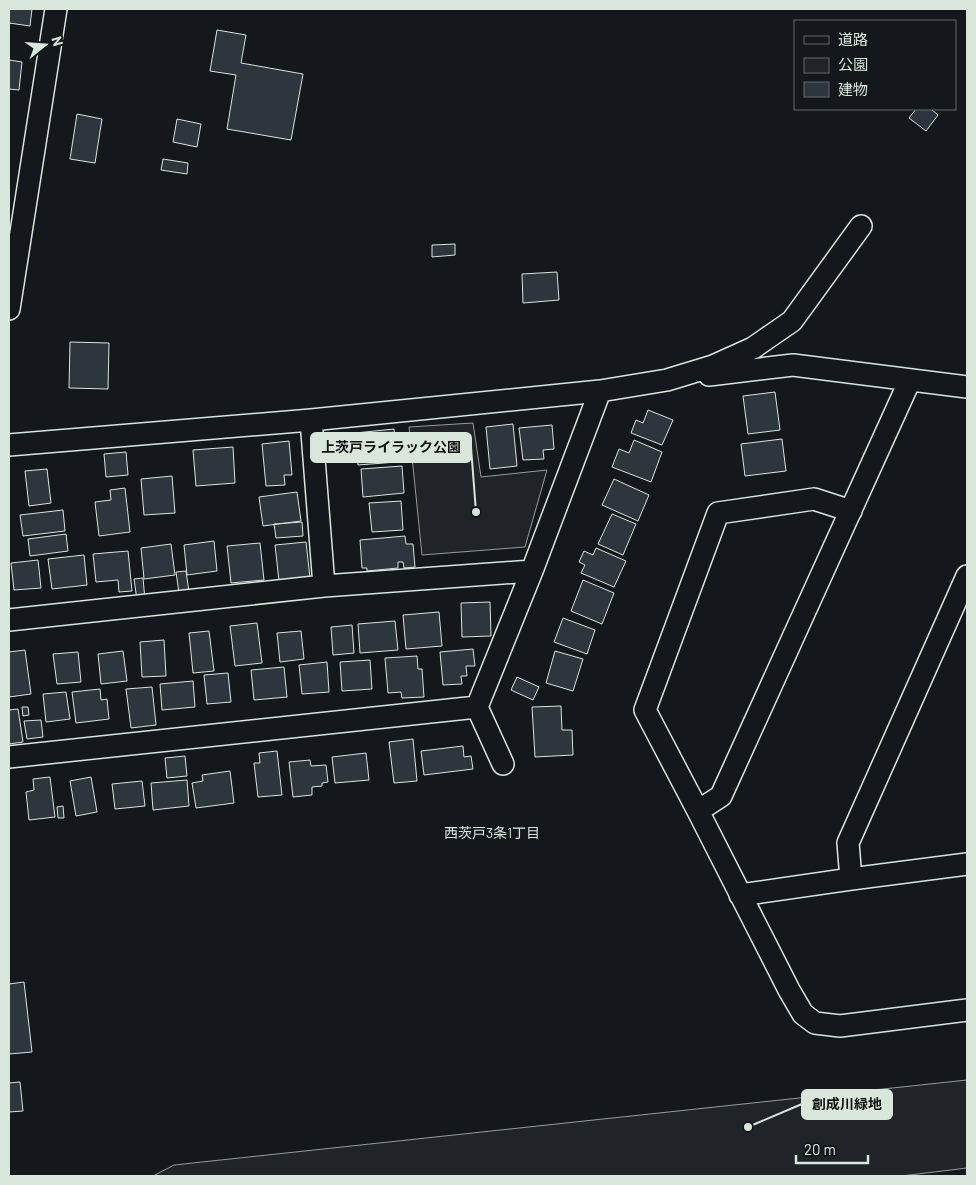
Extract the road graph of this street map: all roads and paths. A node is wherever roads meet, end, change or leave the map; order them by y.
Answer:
1 (56, 9) edge
2 (861, 226) dead end
3 (9, 309) edge
4 (667, 380) junction
5 (910, 380) junction
6 (967, 387) edge
7 (600, 391) junction
8 (311, 420) junction
9 (9, 445) edge
10 (851, 511) junction
11 (532, 571) junction
12 (967, 576) edge
13 (324, 586) junction
14 (9, 620) edge
15 (477, 707) junction
16 (9, 757) edge
17 (502, 764) dead end
18 (698, 811) junction
19 (967, 864) edge
20 (851, 879) junction
21 (740, 895) junction
22 (967, 1010) edge

1 - 3 street
2 - 4 street
4 - 5 street
4 - 7 street
5 - 6 street
5 - 10 street
7 - 8 street
7 - 11 street
8 - 9 street
8 - 13 street
10 - 18 street
10 - 18 street
11 - 13 street
11 - 15 street
12 - 20 street
13 - 14 street
15 - 16 street
15 - 17 street
18 - 21 street
19 - 20 street
20 - 21 street
21 - 22 street

